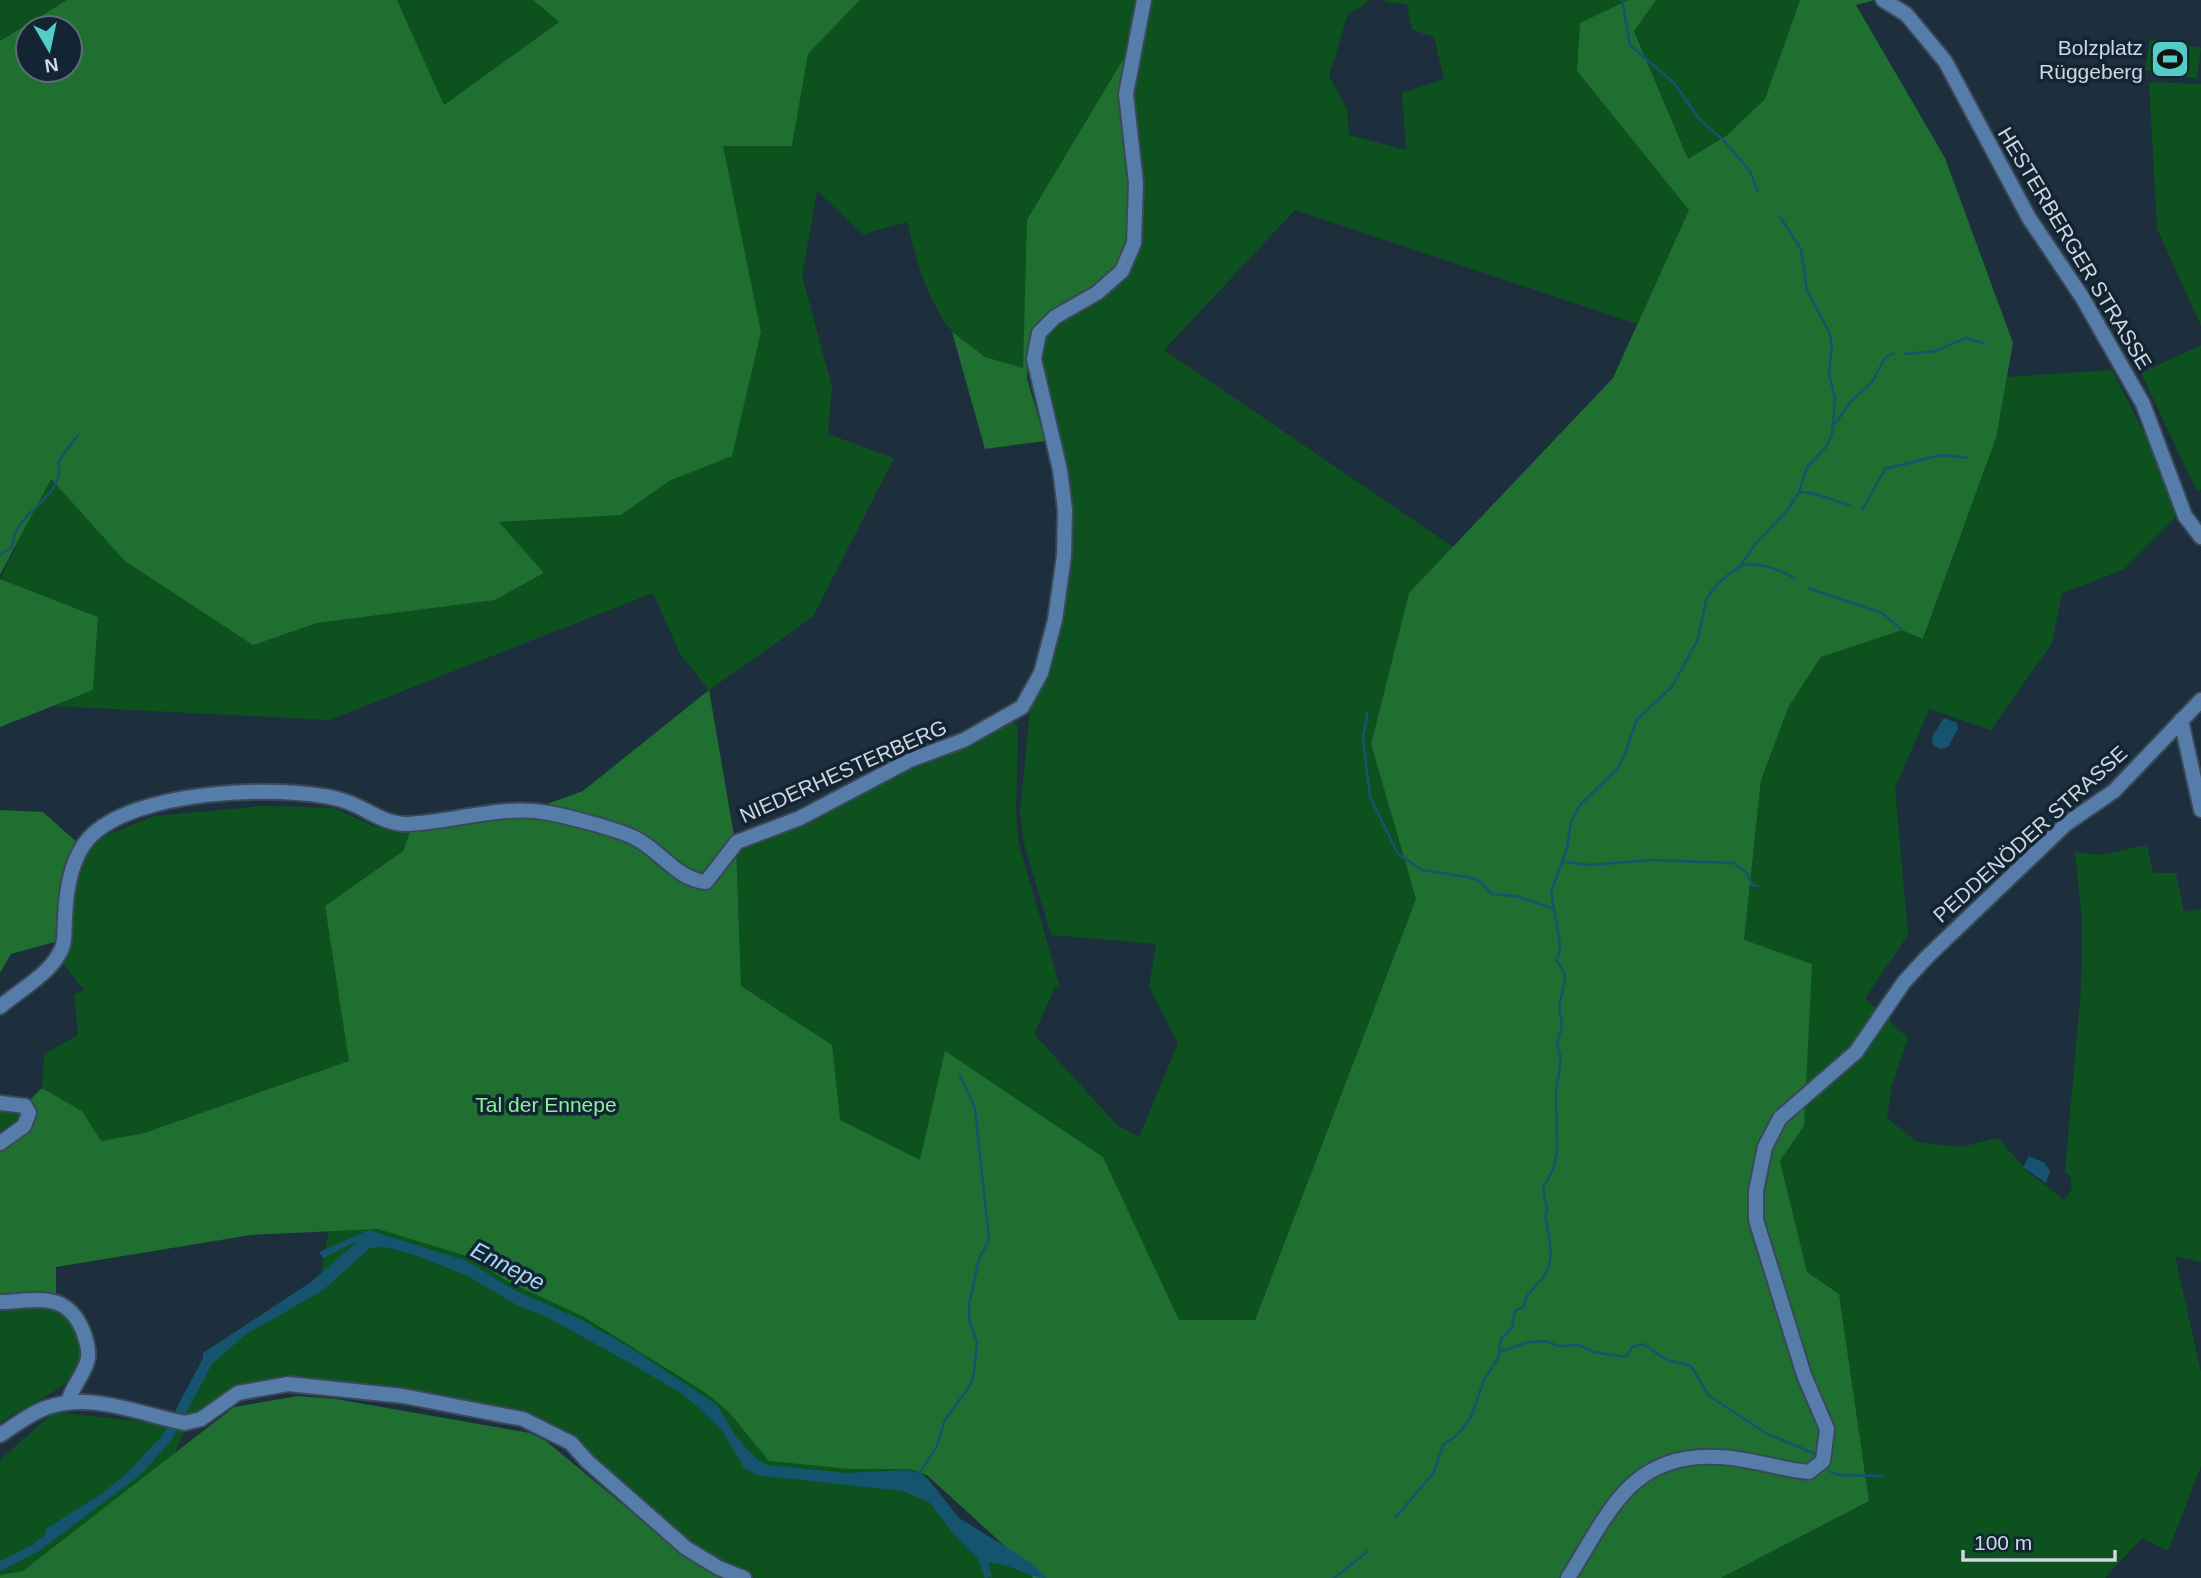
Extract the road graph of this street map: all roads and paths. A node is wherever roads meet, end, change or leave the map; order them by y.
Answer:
1 (1144, 0) edge
2 (1883, 0) edge
3 (2201, 537) edge
4 (2201, 700) edge
5 (2181, 720) junction
6 (2201, 810) edge
7 (0, 1007) edge
8 (0, 1103) edge
9 (0, 1143) edge
10 (0, 1302) edge
11 (68, 1402) junction
12 (0, 1435) edge
13 (744, 1578) edge
14 (1568, 1578) edge

1 - 7 street, NIEDERHESTERBERG
2 - 3 street, HESTERBERGER STRASSE
4 - 5 street, PEDDENÖDER STRASSE
5 - 6 street
5 - 14 street, PEDDENÖDER STRASSE
8 - 9 street
10 - 11 street
11 - 12 street
11 - 13 street

